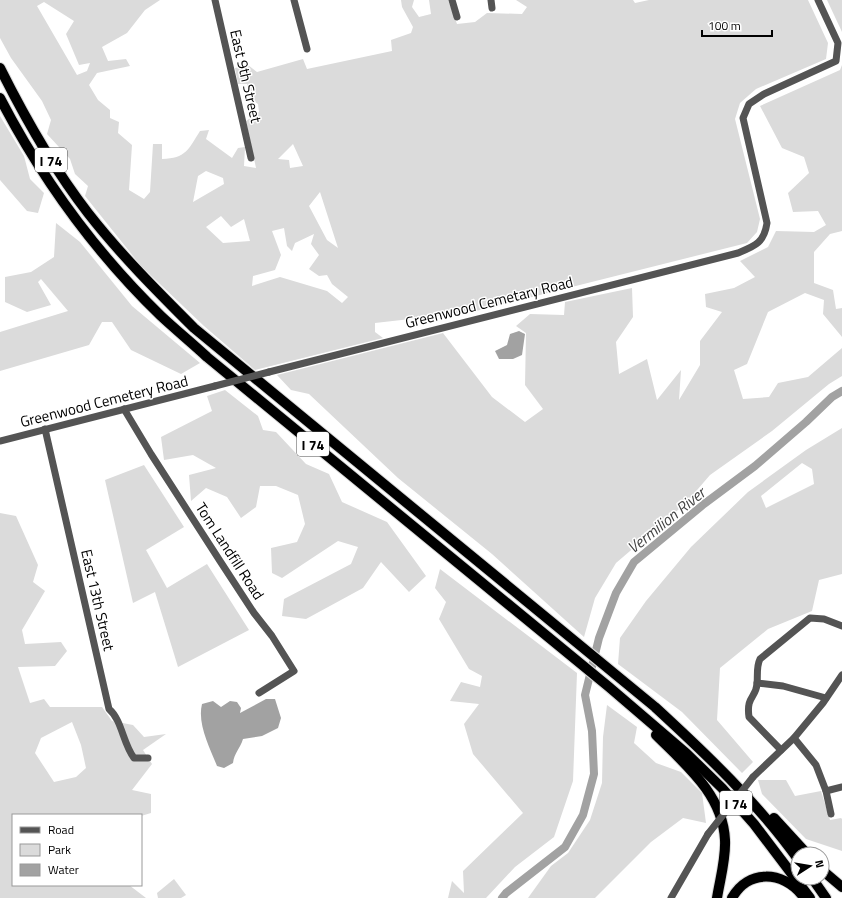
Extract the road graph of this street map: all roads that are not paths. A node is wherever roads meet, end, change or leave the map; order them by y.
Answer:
1 (215, 0) edge
2 (294, 0) edge
3 (452, 0) edge
4 (490, 0) edge
5 (818, 0) edge
6 (492, 8) dead end
7 (456, 17) dead end
8 (307, 49) dead end
9 (0, 68) edge
10 (0, 98) edge
11 (251, 158) dead end
12 (214, 386) joint
13 (124, 409) junction
14 (45, 428) junction
15 (0, 441) edge
16 (842, 626) edge
17 (842, 675) edge
18 (757, 683) junction
19 (259, 693) dead end
20 (826, 698) junction
21 (655, 707) junction
22 (647, 723) junction
23 (794, 738) junction
24 (781, 750) junction
25 (148, 758) dead end
26 (842, 787) edge
27 (826, 791) junction
28 (831, 814) dead end
29 (799, 846) edge
30 (790, 849) edge
31 (830, 877) edge
32 (818, 886) edge
33 (842, 887) edge
34 (671, 898) edge
35 (717, 898) edge
36 (732, 898) edge
37 (804, 898) edge
38 (810, 898) edge
39 (826, 898) edge

1 - 11 street, East 9th Street
2 - 8 street
3 - 7 street
4 - 6 street
5 - 12 street, Greenwood Cemetary Road, bridge
9 - 21 highway, I 74
10 - 22 highway, I 74
12 - 13 street, Greenwood Cemetery Road
13 - 14 street, Greenwood Cemetery Road
13 - 19 street, Tom Landfill Road
14 - 15 street, Greenwood Cemetery Road
14 - 25 street, East 13th Street
16 - 18 street
17 - 20 street
18 - 20 street
18 - 24 street
20 - 23 street
21 - 29 highway
21 - 30 highway, I 74
22 - 35 highway
22 - 38 highway, I 74
23 - 24 street
23 - 27 street
24 - 34 street, bridge
26 - 27 street
27 - 28 street
31 - 33 highway
32 - 39 highway
36 - 37 highway

